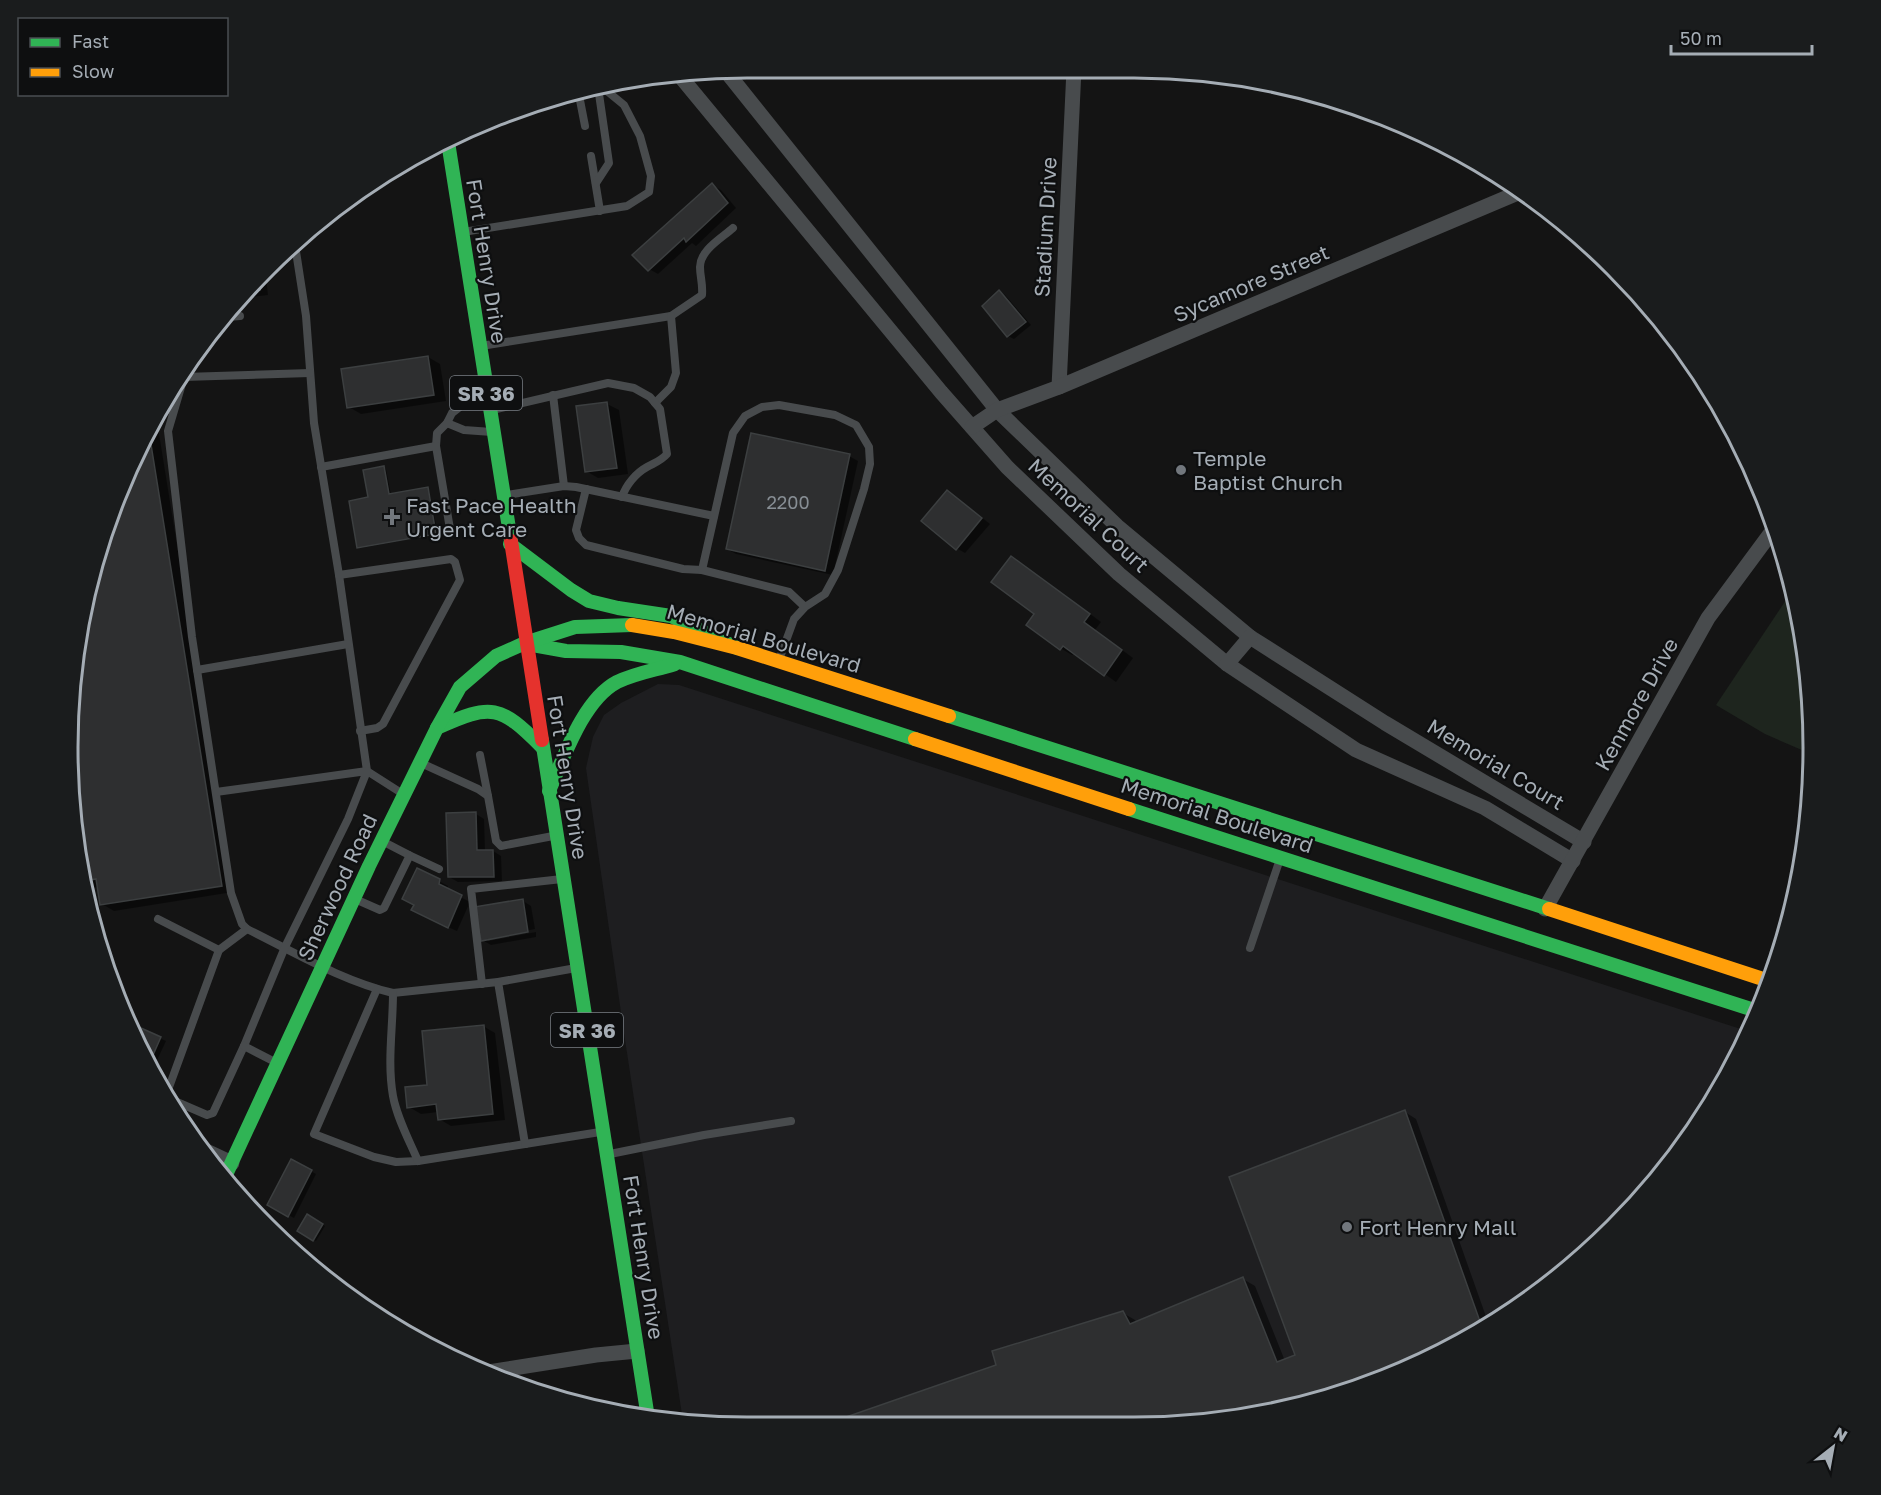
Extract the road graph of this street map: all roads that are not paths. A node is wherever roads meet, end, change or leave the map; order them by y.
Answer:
1 (732, 78) edge
2 (1074, 78) edge
3 (684, 81) edge
4 (608, 93) edge
5 (601, 95) edge
6 (580, 100) edge
7 (585, 126) dead end
8 (449, 148) edge
9 (591, 156) dead end
10 (596, 183) junction
11 (1512, 196) edge
12 (600, 211) junction
13 (733, 228) dead end
14 (462, 232) junction
15 (296, 253) edge
16 (240, 315) dead end
17 (236, 316) edge
18 (671, 316) junction
19 (479, 346) junction
20 (310, 373) junction
21 (191, 376) edge
22 (485, 382) junction
23 (1059, 387) junction
24 (553, 395) junction
25 (177, 399) edge
26 (655, 403) junction
27 (489, 410) junction
28 (997, 410) junction
29 (447, 423) junction
30 (972, 427) junction
31 (493, 432) junction
32 (436, 446) junction
33 (321, 466) junction
34 (564, 486) junction
35 (586, 489) junction
36 (502, 496) junction
37 (622, 497) junction
38 (714, 516) junction
39 (450, 529) dead end
40 (1768, 536) edge
41 (510, 544) junction
42 (702, 570) junction
43 (339, 575) junction
44 (805, 607) junction
45 (1250, 637) junction
46 (525, 643) junction
47 (348, 644) junction
48 (737, 648) junction
49 (778, 661) junction
50 (680, 662) junction
51 (1227, 664) junction
52 (197, 670) junction
53 (437, 728) junction
54 (360, 731) junction
55 (542, 747) junction
56 (480, 755) dead end
57 (420, 762) junction
58 (367, 771) junction
59 (549, 791) junction
60 (216, 792) junction
61 (404, 795) junction
62 (488, 796) junction
63 (556, 835) junction
64 (381, 841) junction
65 (1284, 841) junction
66 (1584, 842) junction
67 (409, 855) junction
68 (1573, 861) junction
69 (439, 869) dead end
70 (563, 879) junction
71 (354, 899) junction
72 (158, 919) dead end
73 (1538, 922) junction
74 (247, 929) junction
75 (285, 947) junction
76 (1250, 948) dead end
77 (219, 950) junction
78 (324, 966) junction
79 (577, 968) junction
80 (1761, 979) edge
81 (498, 982) junction
82 (482, 984) junction
83 (377, 989) junction
84 (393, 993) junction
85 (1750, 1008) edge
86 (244, 1046) junction
87 (278, 1064) junction
88 (170, 1085) edge
89 (182, 1104) edge
90 (791, 1120) dead end
91 (604, 1131) junction
92 (525, 1144) junction
93 (607, 1154) junction
94 (217, 1156) edge
95 (418, 1161) junction
96 (232, 1163) junction
97 (228, 1170) edge
98 (637, 1351) junction
99 (500, 1369) edge
100 (646, 1409) edge

1 - 28 street, Memorial Court
2 - 23 street, Stadium Drive
3 - 30 street, Memorial Court
4 - 12 lane
5 - 10 lane
6 - 7 lane
8 - 14 main road, Fort Henry Drive / SR 36
9 - 10 lane
10 - 12 lane
11 - 23 street, Sycamore Street
12 - 14 lane
13 - 18 lane
14 - 19 main road, Fort Henry Drive / SR 36
15 - 20 lane
16 - 17 lane
18 - 19 lane
18 - 26 lane
19 - 22 main road, Fort Henry Drive / SR 36
20 - 21 lane
20 - 33 lane
22 - 27 main road, Fort Henry Drive / SR 36
22 - 29 lane
23 - 28 street, Sycamore Street
24 - 26 lane
24 - 27 lane
24 - 34 lane
25 - 52 lane
26 - 37 lane
27 - 31 main road, Fort Henry Drive / SR 36
28 - 30 street, Sycamore Street
28 - 45 street, Memorial Court
29 - 31 lane
29 - 32 lane
30 - 51 street, Memorial Court
31 - 36 main road, Fort Henry Drive / SR 36
32 - 33 lane
32 - 39 lane
33 - 43 lane
34 - 35 lane
34 - 36 lane
35 - 37 lane
35 - 42 lane
36 - 41 main road, Fort Henry Drive / SR 36
37 - 38 lane
38 - 42 lane
38 - 44 lane
40 - 66 street, Kenmore Drive
41 - 46 main road, Fort Henry Drive / SR 36
41 - 48 main road
42 - 44 lane
43 - 47 lane
43 - 54 lane
44 - 49 lane
45 - 51 street
45 - 66 street, Memorial Court
46 - 48 main road, Memorial Boulevard
46 - 50 main road, Memorial Boulevard
46 - 53 main road, Sherwood Road
46 - 55 main road, Fort Henry Drive / SR 36
47 - 52 lane
47 - 54 lane
48 - 49 main road, Memorial Boulevard
49 - 65 main road, Memorial Boulevard
50 - 59 main road
50 - 65 main road, Memorial Boulevard
51 - 68 street, Memorial Court
52 - 60 lane
53 - 55 main road
53 - 57 main road, Sherwood Road
54 - 58 lane
55 - 59 main road, Fort Henry Drive / SR 36
56 - 62 lane
57 - 61 main road, Sherwood Road
57 - 62 lane
58 - 60 lane
58 - 61 lane
58 - 75 lane
59 - 63 main road, Fort Henry Drive / SR 36
60 - 74 lane
61 - 64 main road, Sherwood Road
62 - 63 lane
63 - 70 main road, Fort Henry Drive / SR 36
64 - 67 lane
64 - 71 main road, Sherwood Road
65 - 73 main road, Memorial Boulevard
65 - 73 main road, Memorial Boulevard
65 - 76 lane
66 - 68 street, Kenmore Drive
67 - 69 lane
67 - 71 lane
68 - 73 street, Kenmore Drive
70 - 79 main road, Fort Henry Drive / SR 36
70 - 82 lane
71 - 78 main road, Sherwood Road
72 - 77 lane
73 - 80 main road, Memorial Boulevard
73 - 85 main road, Memorial Boulevard
74 - 75 lane
74 - 77 lane
75 - 78 lane
75 - 86 lane
77 - 88 lane
78 - 83 lane
78 - 87 main road, Sherwood Road
79 - 81 lane
79 - 91 main road, Fort Henry Drive / SR 36
81 - 82 lane
81 - 92 lane
82 - 84 lane
83 - 84 lane
83 - 95 lane
84 - 95 lane
86 - 87 lane
86 - 89 lane
87 - 96 main road, Sherwood Road
90 - 93 lane
91 - 92 lane
91 - 93 main road, Fort Henry Drive / SR 36
92 - 95 lane
93 - 98 main road, Fort Henry Drive / SR 36
94 - 96 street
96 - 97 main road, Sherwood Road
98 - 99 street
98 - 100 main road, Fort Henry Drive / SR 36

